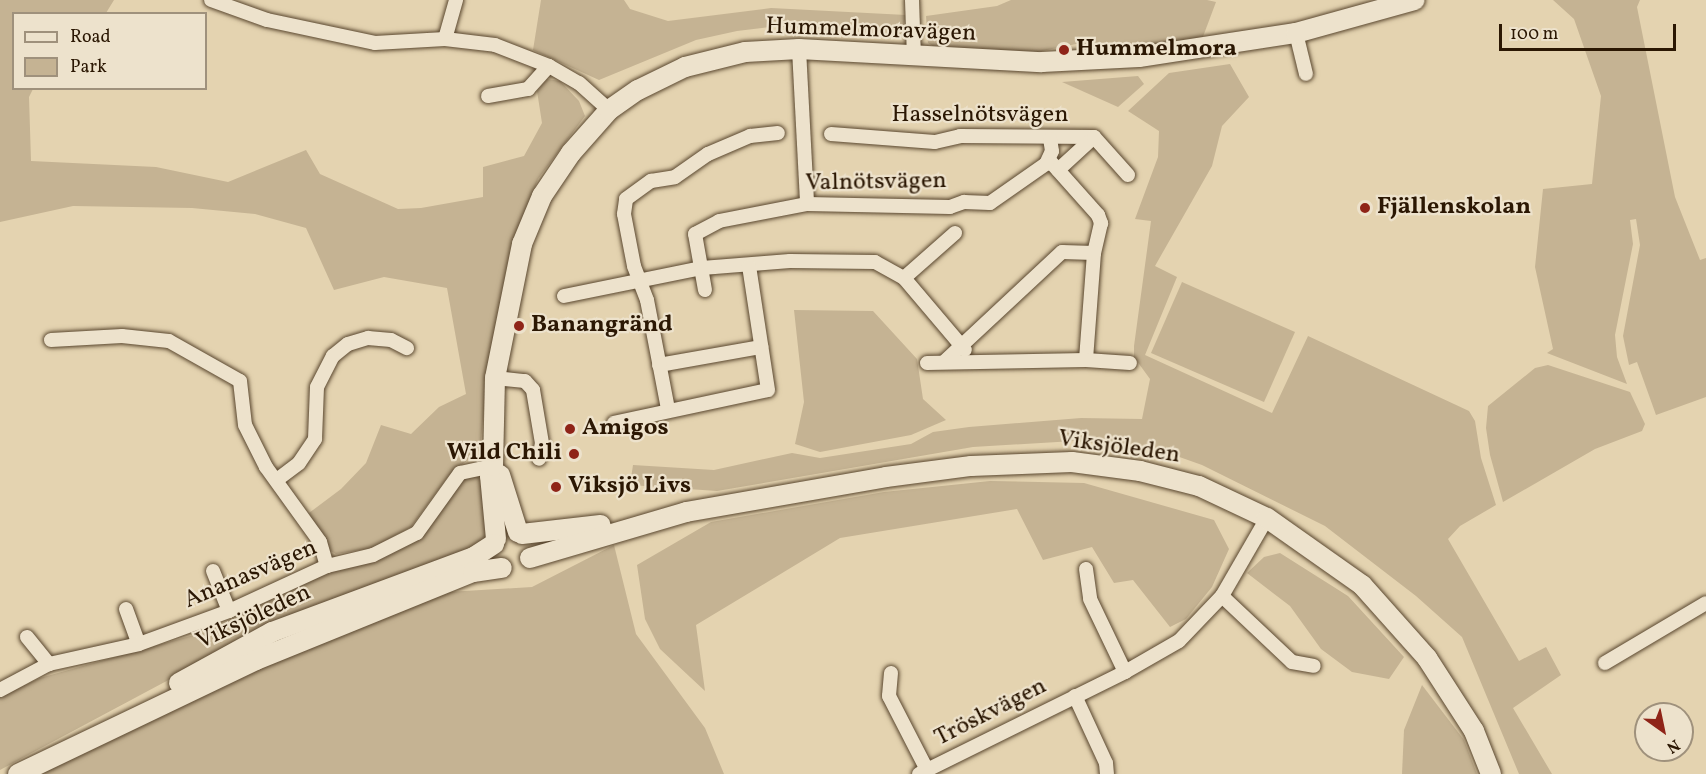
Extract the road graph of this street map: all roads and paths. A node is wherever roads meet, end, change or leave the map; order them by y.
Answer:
1 (212, 0) edge
2 (456, 0) edge
3 (912, 0) edge
4 (1415, 0) edge
5 (1296, 33) junction
6 (445, 39) junction
7 (799, 49) junction
8 (914, 57) junction
9 (549, 66) junction
10 (1306, 74) dead end
11 (488, 96) dead end
12 (609, 110) junction
13 (778, 133) dead end
14 (831, 134) dead end
15 (1094, 137) junction
16 (1050, 139) junction
17 (1054, 165) junction
18 (1128, 175) dead end
19 (807, 204) junction
20 (955, 233) dead end
21 (1094, 253) junction
22 (749, 266) junction
23 (702, 268) junction
24 (904, 278) junction
25 (639, 280) junction
26 (705, 290) dead end
27 (564, 296) dead end
28 (51, 340) dead end
29 (960, 344) junction
30 (761, 347) junction
31 (407, 348) dead end
32 (1086, 360) junction
33 (945, 361) junction
34 (974, 361) junction
35 (927, 363) dead end
36 (1130, 363) dead end
37 (659, 365) junction
38 (495, 378) junction
39 (668, 409) junction
40 (614, 423) dead end
41 (539, 459) dead end
42 (494, 466) junction
43 (278, 479) junction
44 (686, 512) junction
45 (1267, 518) junction
46 (520, 533) junction
47 (495, 542) junction
48 (530, 558) junction
49 (327, 566) junction
50 (502, 568) junction
51 (1086, 569) dead end
52 (213, 571) dead end
53 (1222, 596) junction
54 (1706, 603) edge
55 (126, 609) dead end
56 (229, 611) junction
57 (27, 637) dead end
58 (139, 644) junction
59 (1605, 663) dead end
60 (49, 664) junction
61 (1314, 666) dead end
62 (1125, 672) junction
63 (891, 673) dead end
64 (0, 690) edge
65 (1075, 696) junction
66 (46, 759) junction
67 (923, 772) edge
68 (18, 774) edge
69 (1107, 774) edge
70 (1491, 774) edge

1 - 6 street
2 - 6 street
3 - 8 street
4 - 5 main road, Hummelmoravägen
5 - 8 main road, Hummelmoravägen
5 - 10 street
6 - 9 street
7 - 8 main road, Hummelmoravägen
7 - 12 main road, Hummelmoravägen
7 - 19 street
9 - 11 street
9 - 12 street
12 - 38 main road, Hummelmoravägen
13 - 25 street
14 - 16 street, Hasselnötsvägen
15 - 16 street, Hasselnötsvägen
15 - 17 street
15 - 18 street
16 - 17 street
17 - 19 street, Valnötsvägen
17 - 21 street
19 - 23 street, Valnötsvägen
20 - 24 street
21 - 29 street
21 - 32 street
22 - 23 street
22 - 24 street
22 - 30 street
23 - 25 street
23 - 26 street
24 - 29 street
25 - 27 street
25 - 37 street
28 - 43 street
29 - 33 street
29 - 34 street
30 - 37 street
30 - 39 street
31 - 43 street
32 - 34 street
32 - 36 street
33 - 34 street
33 - 35 street
37 - 39 street
38 - 41 street
38 - 42 main road, Hummelmoravägen
39 - 40 street
42 - 46 main road, Hummelmoravägen
42 - 47 main road, Hummelmoravägen
42 - 49 street, Ananasvägen
43 - 49 street
44 - 45 main road, Viksjöleden
44 - 46 main road, Viksjöleden
44 - 48 main road, Viksjöleden
45 - 53 street, Tröskvägen
45 - 70 main road, Viksjöleden
46 - 47 main road
46 - 48 main road
47 - 50 main road
47 - 66 main road, Viksjöleden
48 - 50 main road
49 - 56 street, Ananasvägen
50 - 66 main road, Viksjöleden
51 - 62 street
52 - 56 street
53 - 61 street
53 - 62 street, Tröskvägen
54 - 59 street
55 - 58 street
56 - 58 street, Ananasvägen
57 - 60 street
58 - 60 street, Ananasvägen
60 - 64 street, Ananasvägen
62 - 65 street, Tröskvägen
63 - 67 street, Tröskvägen
65 - 67 street, Tröskvägen
65 - 69 street, Tröskvägen
66 - 68 main road, Viksjöleden

